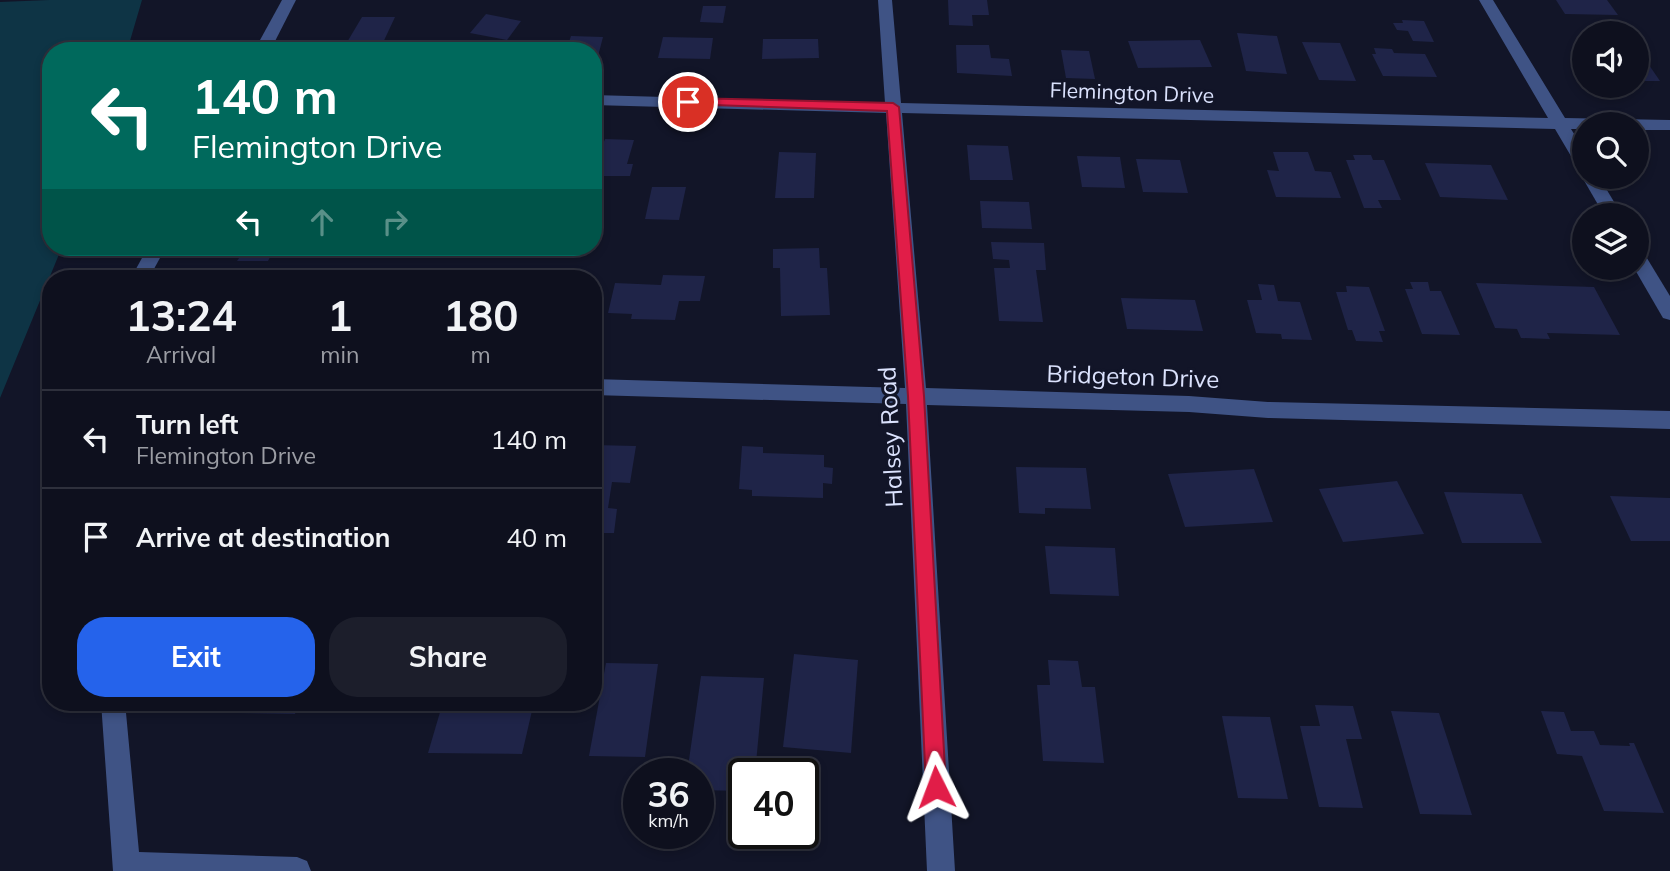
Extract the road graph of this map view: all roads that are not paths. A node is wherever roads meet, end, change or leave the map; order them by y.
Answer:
1 (289, 0) edge
2 (886, 0) edge
3 (1486, 0) edge
4 (267, 42) edge
5 (602, 100) edge
6 (893, 107) junction
7 (1560, 122) junction
8 (1670, 125) edge
9 (1572, 143) edge
10 (1649, 277) edge
11 (1670, 313) edge
12 (602, 387) edge
13 (916, 396) junction
14 (1670, 420) edge
15 (114, 711) edge
16 (127, 868) edge
17 (298, 871) edge
18 (941, 871) edge

1 - 4 street
2 - 6 street, Halsey Road
3 - 7 street
5 - 6 street, Flemington Drive
6 - 7 street, Flemington Drive
6 - 13 street, Halsey Road
7 - 8 street, Flemington Drive
7 - 9 street
10 - 11 street
12 - 13 street, Bridgeton Drive
13 - 14 street, Bridgeton Drive
13 - 18 street, Halsey Road
15 - 16 street
16 - 17 street

